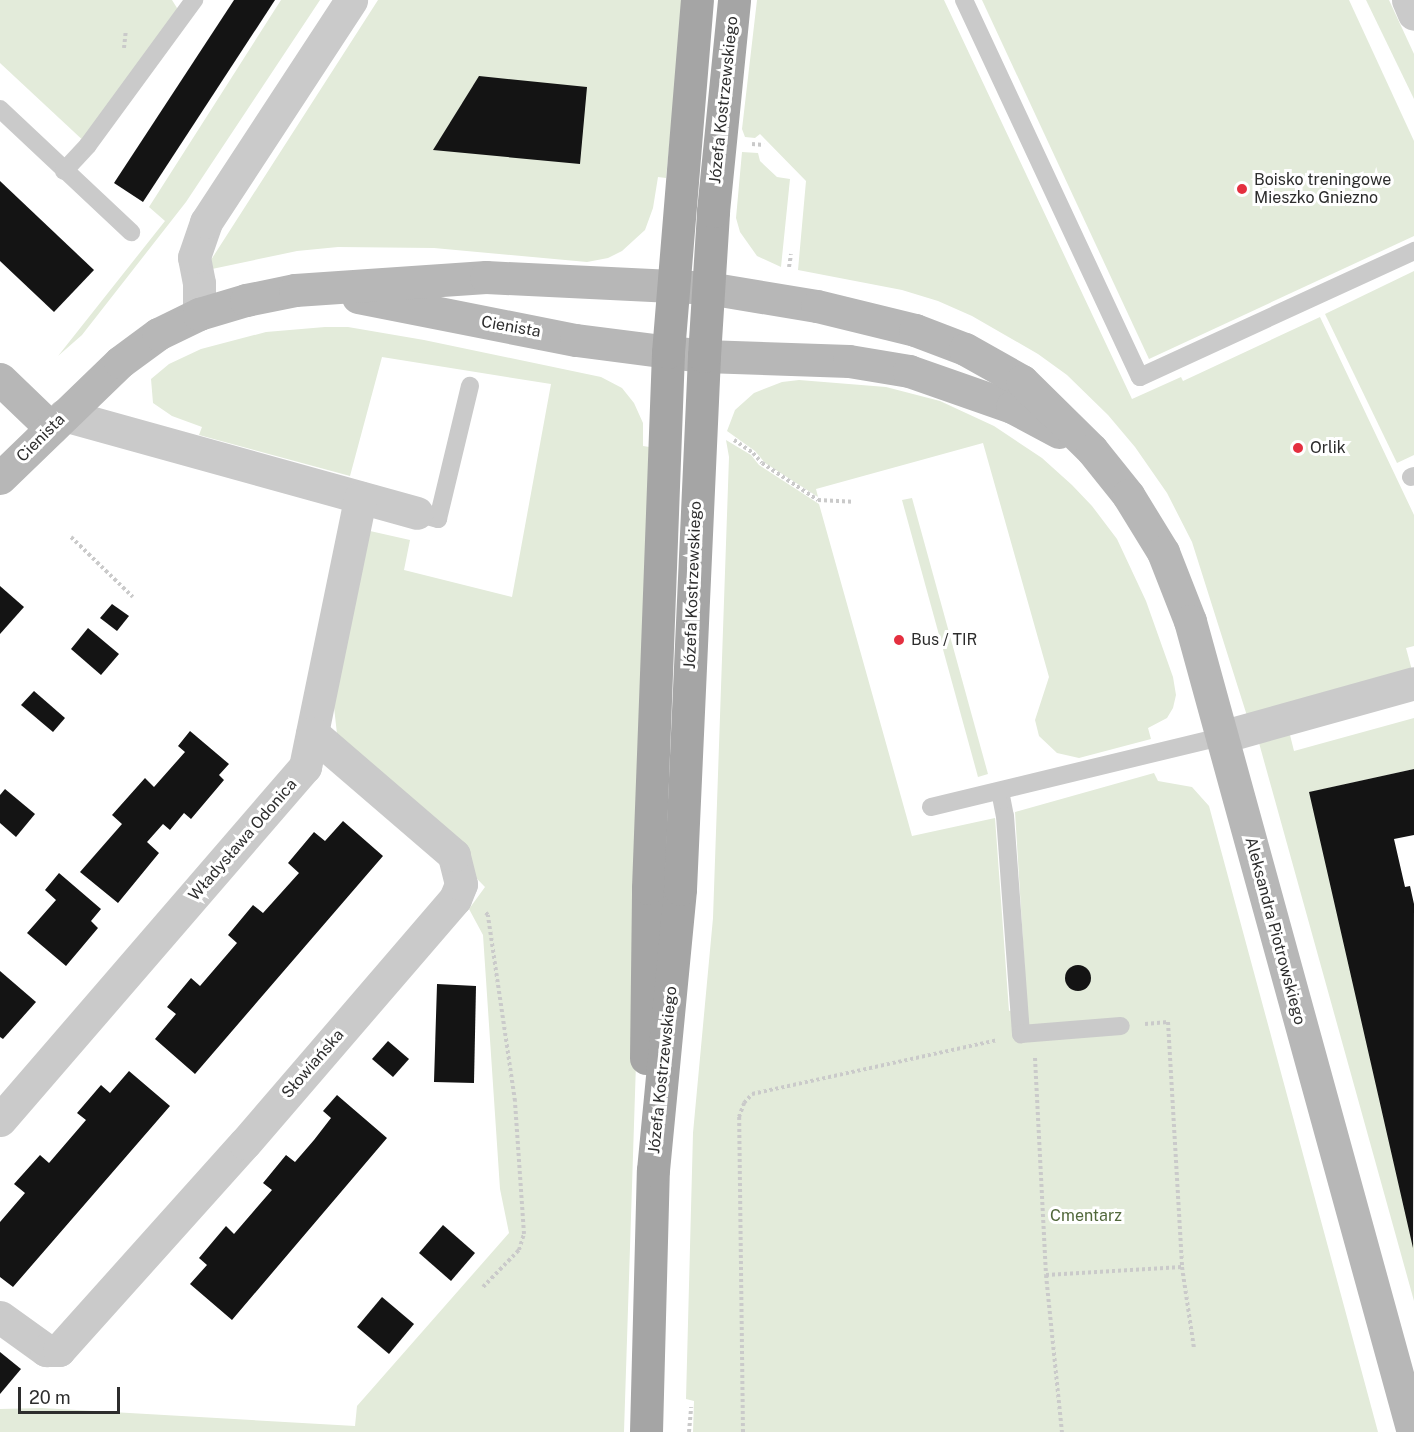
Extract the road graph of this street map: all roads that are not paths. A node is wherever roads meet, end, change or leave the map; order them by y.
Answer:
1 (194, 0) edge
2 (351, 0) edge
3 (698, 0) edge
4 (734, 0) edge
5 (964, 0) edge
6 (1407, 0) edge
7 (1414, 14) edge
8 (0, 109) edge
9 (64, 171) junction
10 (131, 232) dead end
11 (1414, 251) edge
12 (672, 286) junction
13 (708, 288) junction
14 (321, 289) junction
15 (199, 314) junction
16 (668, 352) junction
17 (704, 357) junction
18 (0, 379) edge
19 (470, 386) dead end
20 (58, 422) junction
21 (1092, 450) junction
22 (0, 478) edge
23 (360, 498) junction
24 (417, 513) joint
25 (1414, 683) edge
26 (312, 732) junction
27 (1221, 736) junction
28 (1000, 791) junction
29 (932, 807) dead end
30 (1121, 1026) road end
31 (0, 1120) edge
32 (653, 1170) junction
33 (0, 1317) edge
34 (647, 1418) edge
35 (1413, 1432) edge

1 - 9 lane
2 - 15 street
3 - 12 main road, Józefa Kostrzewskiego
4 - 13 main road, Józefa Kostrzewskiego
5 - 11 lane
6 - 7 street
8 - 9 lane
9 - 10 lane
12 - 13 street, Cienista
12 - 14 street, Cienista
12 - 16 main road, Józefa Kostrzewskiego
13 - 17 main road, Józefa Kostrzewskiego
13 - 21 street, Aleksandra Piotrowskiego
14 - 15 street, Cienista
14 - 16 street, Cienista
15 - 20 street, Cienista
16 - 17 street, Cienista
16 - 32 main road, Józefa Kostrzewskiego
17 - 21 street, Aleksandra Piotrowskiego
17 - 32 main road, Józefa Kostrzewskiego
18 - 20 street
19 - 24 lane
20 - 22 street, Cienista
20 - 23 street
21 - 27 street, Aleksandra Piotrowskiego
23 - 24 street
23 - 26 street, Władysława Odonica
25 - 27 street
26 - 31 street, Władysława Odonica
26 - 33 street, Słowiańska
27 - 28 lane
27 - 35 street, Aleksandra Piotrowskiego
28 - 29 lane
28 - 30 lane
32 - 34 main road, Józefa Kostrzewskiego

